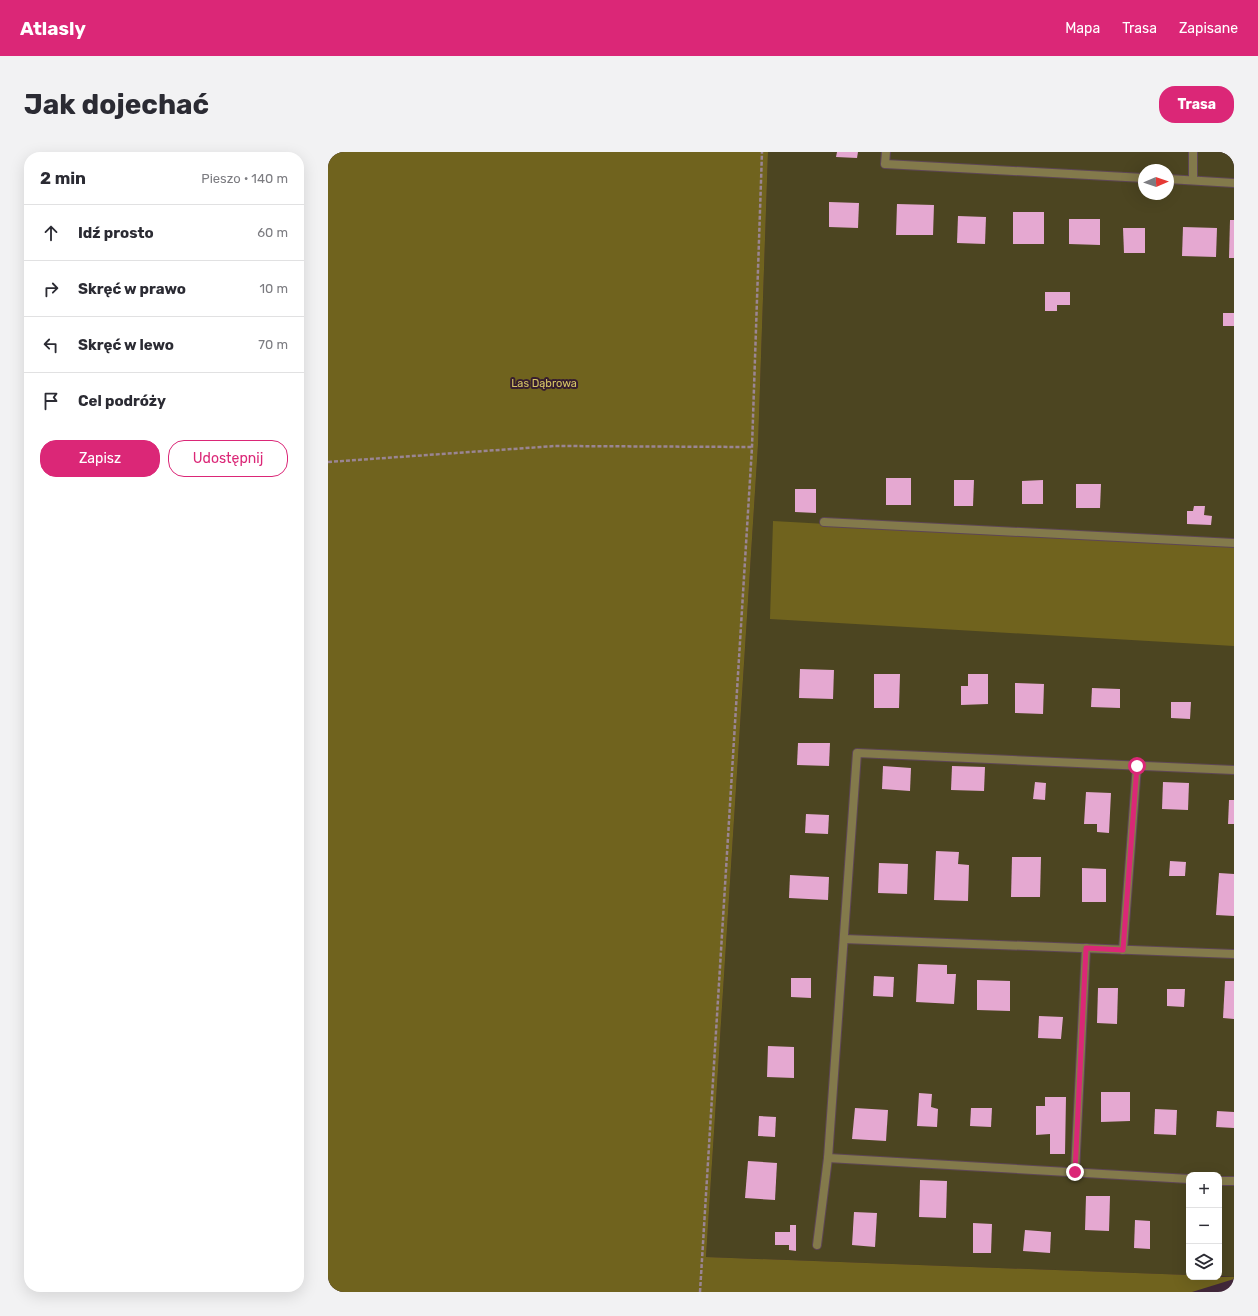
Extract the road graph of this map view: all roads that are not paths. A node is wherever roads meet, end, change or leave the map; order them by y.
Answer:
1 (886, 152) edge
2 (1193, 152) edge
3 (1138, 178) edge
4 (1174, 179) edge
5 (1193, 180) junction
6 (1234, 183) edge
7 (824, 522) dead end
8 (1234, 543) edge
9 (1137, 766) junction
10 (1234, 770) edge
11 (844, 939) junction
12 (1086, 948) junction
13 (1123, 950) junction
14 (1234, 954) edge
15 (828, 1158) junction
16 (1075, 1172) junction
17 (1186, 1179) edge
18 (1222, 1181) edge
19 (1234, 1182) edge
20 (817, 1245) dead end

1 - 3 lane
2 - 5 lane
4 - 5 lane
5 - 6 lane
7 - 8 lane
9 - 10 lane
9 - 11 lane
9 - 13 lane
11 - 12 lane
11 - 15 lane
12 - 13 lane
12 - 16 lane
13 - 14 lane
15 - 16 lane
15 - 20 lane
16 - 17 lane
18 - 19 lane

